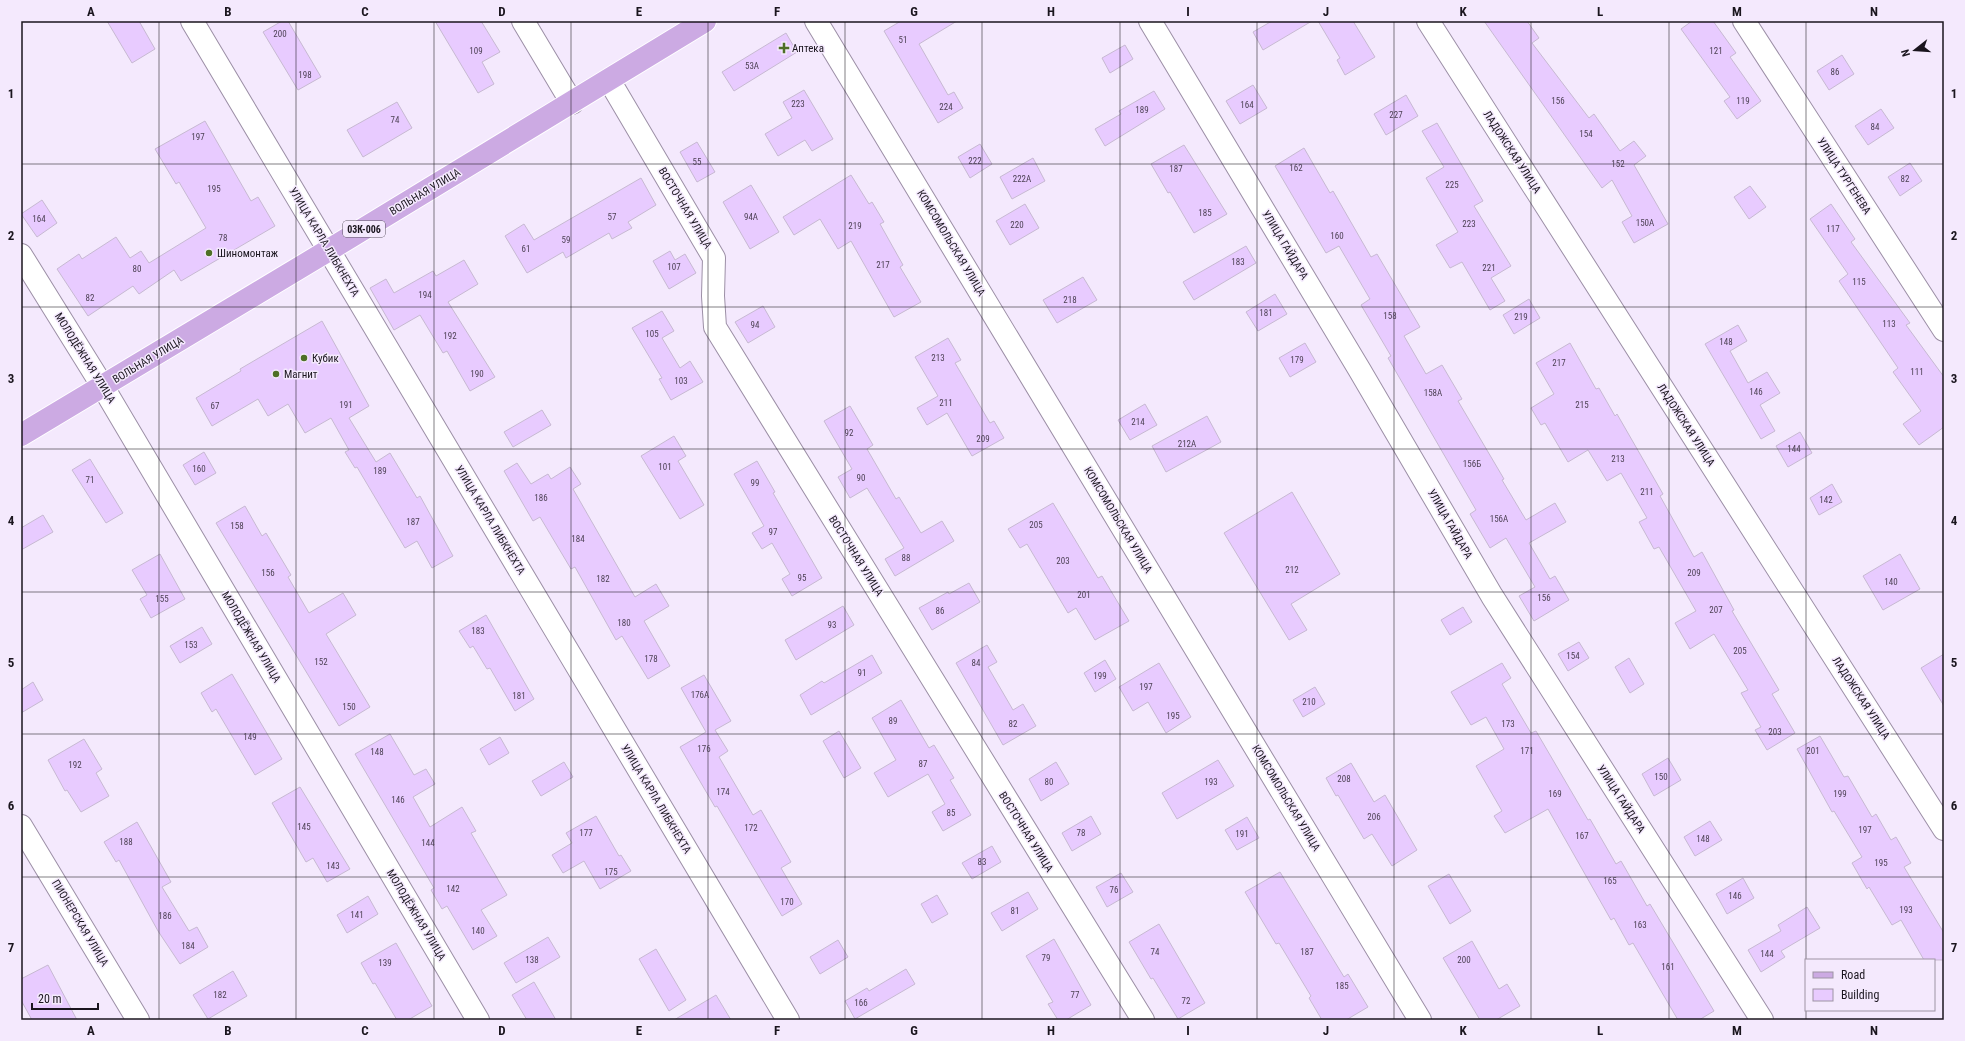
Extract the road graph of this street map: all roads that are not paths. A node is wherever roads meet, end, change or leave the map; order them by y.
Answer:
1 (192, 21) edge
2 (524, 21) edge
3 (705, 21) edge
4 (816, 21) edge
5 (1150, 21) edge
6 (1428, 21) edge
7 (1744, 21) edge
8 (609, 80) junction
9 (572, 103) junction
10 (329, 250) junction
11 (21, 255) edge
12 (1944, 330) edge
13 (103, 387) junction
14 (21, 435) edge
15 (21, 826) edge
16 (1944, 829) edge
17 (138, 1020) edge
18 (478, 1020) edge
19 (788, 1020) edge
20 (1143, 1020) edge
21 (1420, 1020) edge
22 (1762, 1020) edge

1 - 10 street, УЛИЦА КАРЛА ЛИБКНЕХТА
2 - 9 street
3 - 8 main road, ВОЛЬНАЯ УЛИЦА / 03К-006
4 - 21 street, КОМСОМОЛЬСКАЯ УЛИЦА
5 - 22 street, УЛИЦА ГАЙДАРА
6 - 16 street, ЛАДОЖСКАЯ УЛИЦА
7 - 12 street, УЛИЦА ТУРГЕНЕВА
8 - 9 main road, ВОЛЬНАЯ УЛИЦА / 03К-006
8 - 20 street, ВОСТОЧНАЯ УЛИЦА
9 - 10 main road, ВОЛЬНАЯ УЛИЦА / 03К-006
10 - 13 main road, ВОЛЬНАЯ УЛИЦА / 03К-006
10 - 19 street, УЛИЦА КАРЛА ЛИБКНЕХТА
11 - 13 street, МОЛОДЁЖНАЯ УЛИЦА
13 - 14 main road, ВОЛЬНАЯ УЛИЦА / 03К-006
13 - 18 street, МОЛОДЁЖНАЯ УЛИЦА
15 - 17 street, ПИОНЕРСКАЯ УЛИЦА

